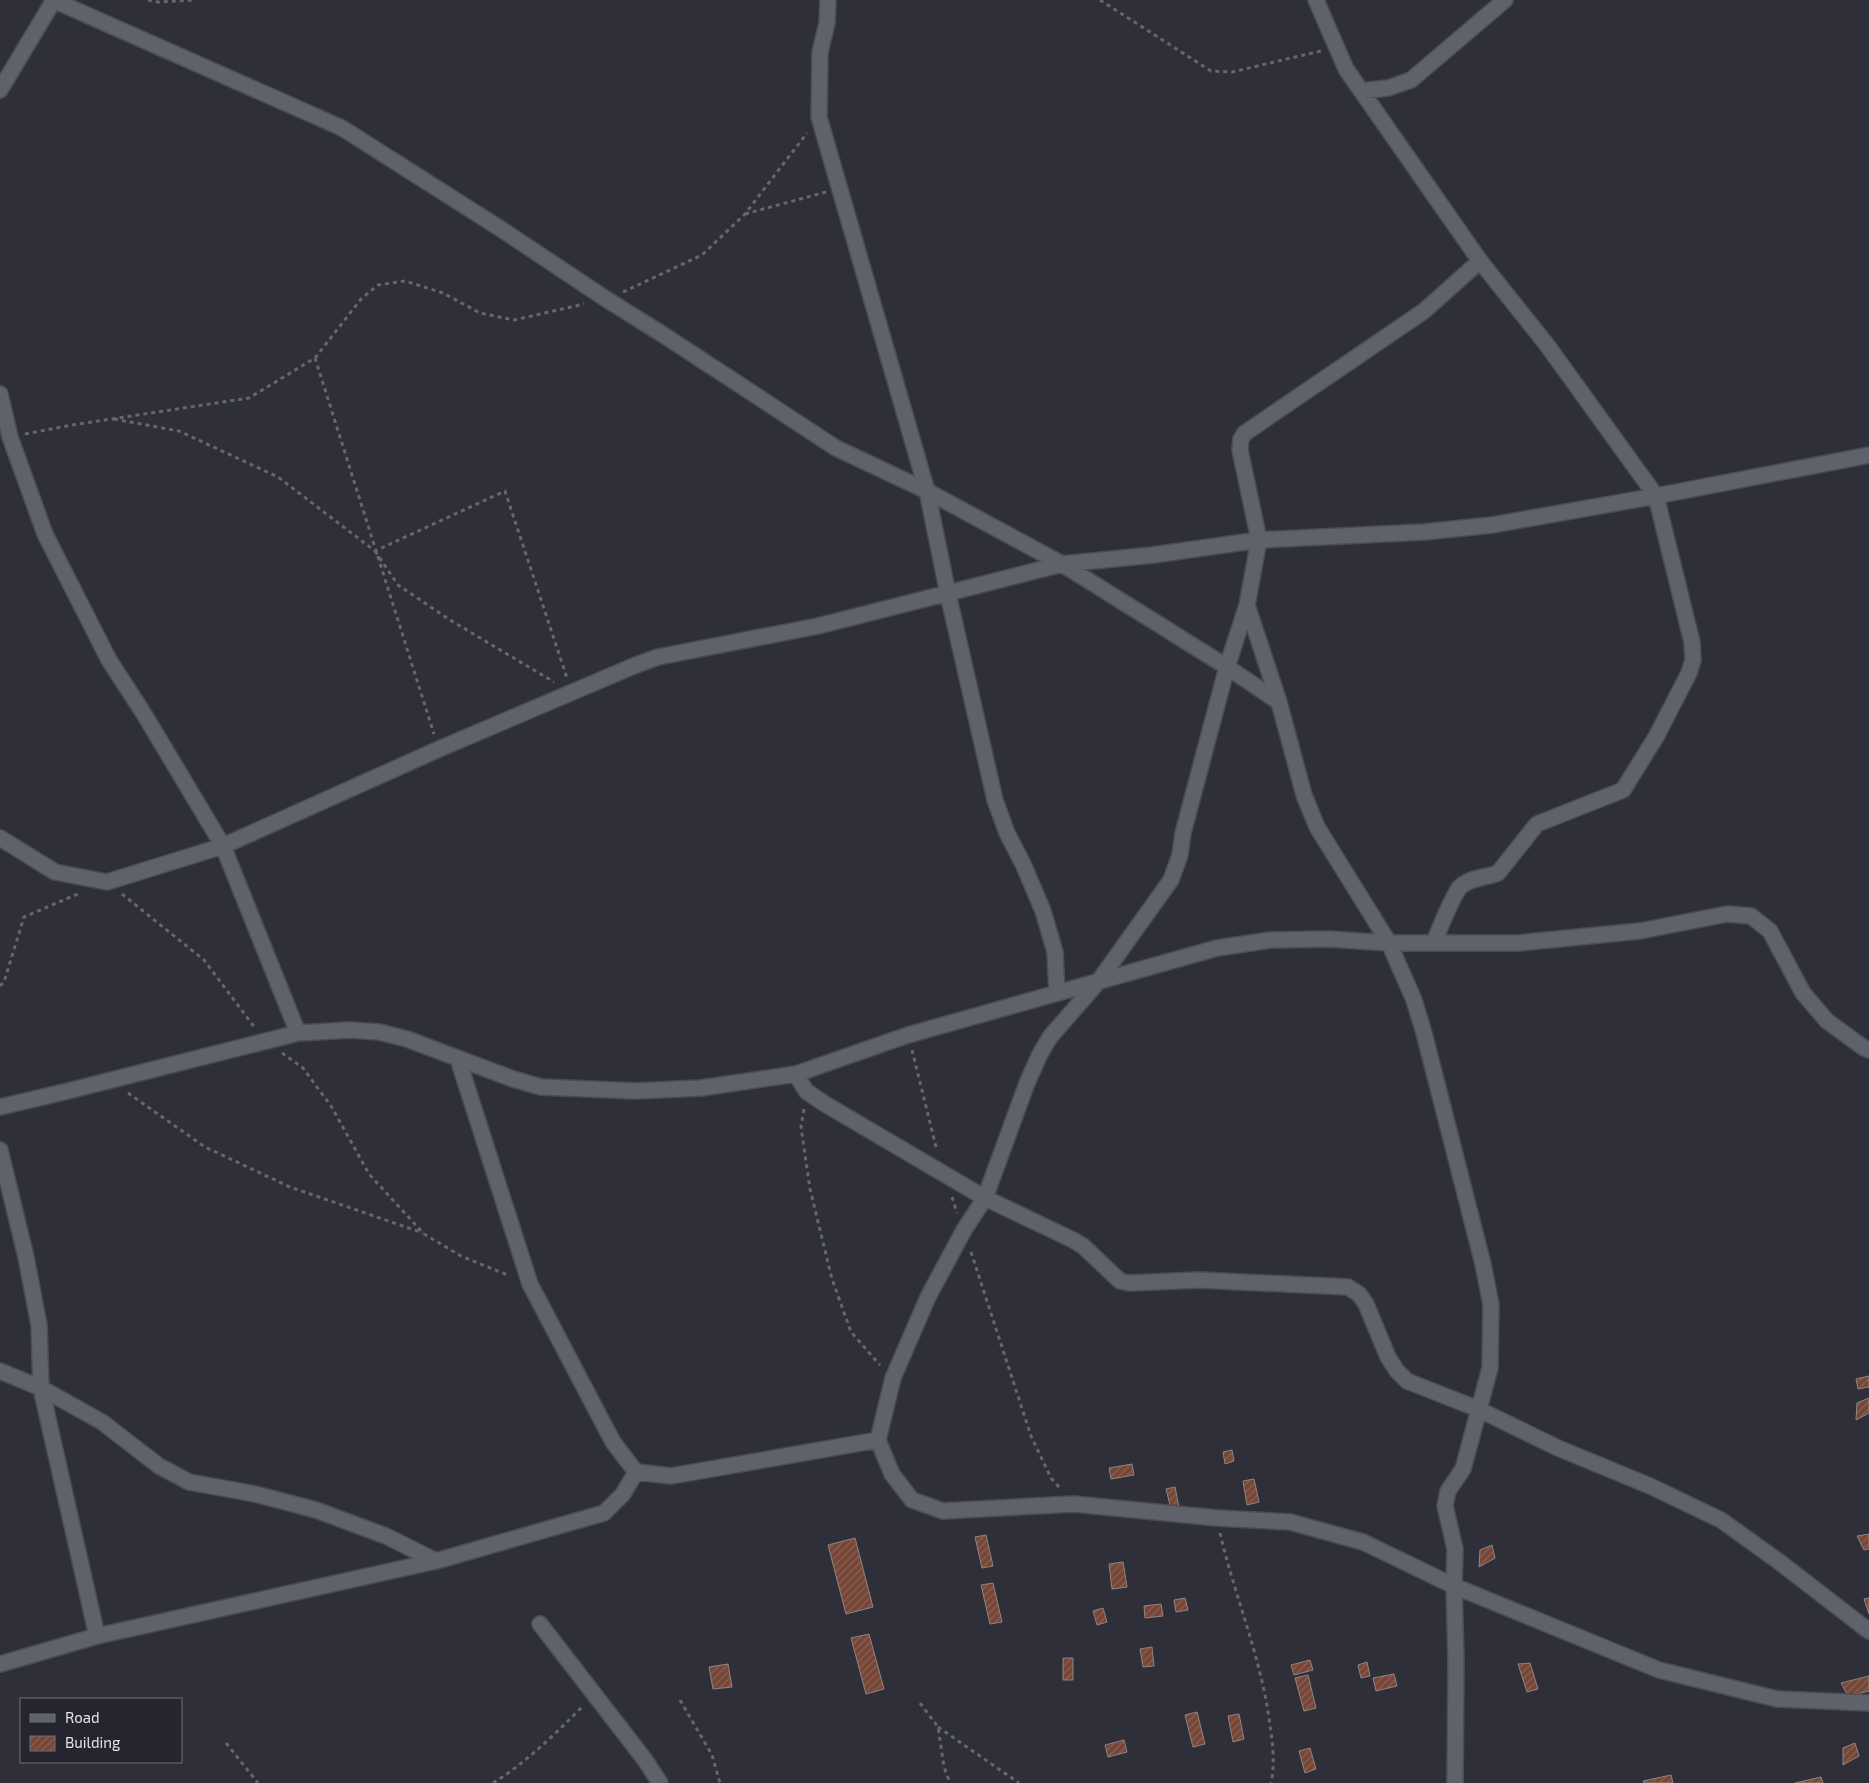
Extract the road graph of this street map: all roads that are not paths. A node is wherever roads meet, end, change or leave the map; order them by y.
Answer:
1 (54, 0) edge
2 (828, 0) edge
3 (1316, 0) edge
4 (1505, 0) edge
5 (0, 90) edge
6 (1361, 91) junction
7 (1480, 261) junction
8 (0, 394) edge
9 (1869, 455) edge
10 (927, 491) junction
11 (1656, 496) junction
12 (1259, 540) junction
13 (1062, 564) junction
14 (948, 594) junction
15 (1246, 605) junction
16 (1227, 667) junction
17 (1279, 702) junction
18 (0, 838) edge
19 (223, 846) junction
20 (1389, 942) junction
21 (1434, 942) junction
22 (1098, 982) junction
23 (1057, 993) junction
24 (298, 1033) junction
25 (1869, 1050) edge
26 (458, 1058) junction
27 (796, 1074) junction
28 (0, 1107) edge
29 (0, 1150) edge
30 (984, 1198) junction
31 (0, 1371) edge
32 (41, 1388) junction
33 (1478, 1409) junction
34 (878, 1440) junction
35 (636, 1472) junction
36 (436, 1561) junction
37 (1454, 1586) junction
38 (540, 1624) dead end
39 (1869, 1631) edge
40 (97, 1636) junction
41 (0, 1664) edge
42 (1869, 1703) edge
43 (660, 1783) edge
44 (1455, 1783) edge

1 - 5 street
1 - 10 street
2 - 10 street
3 - 6 street
4 - 6 street
6 - 7 street
7 - 11 street
7 - 12 street
8 - 19 street
9 - 11 street
10 - 13 street
10 - 14 street
11 - 12 street
11 - 21 street
12 - 13 street
12 - 15 street
13 - 14 street
13 - 16 street
14 - 19 street
14 - 23 street
15 - 16 street
15 - 17 street
16 - 17 street
16 - 22 street
17 - 20 street
18 - 19 street
19 - 24 street
20 - 21 street
20 - 22 street
20 - 33 street
21 - 25 street
22 - 23 street
22 - 30 street
23 - 27 street
24 - 26 street
24 - 28 street
26 - 27 street
26 - 35 street
27 - 30 street
29 - 32 street
30 - 33 street
30 - 34 street
31 - 32 street
32 - 36 street
32 - 40 street
33 - 37 street
33 - 39 street
34 - 35 street
34 - 37 street
35 - 36 street
36 - 40 street
37 - 42 street
37 - 44 street
38 - 43 street
40 - 41 street

